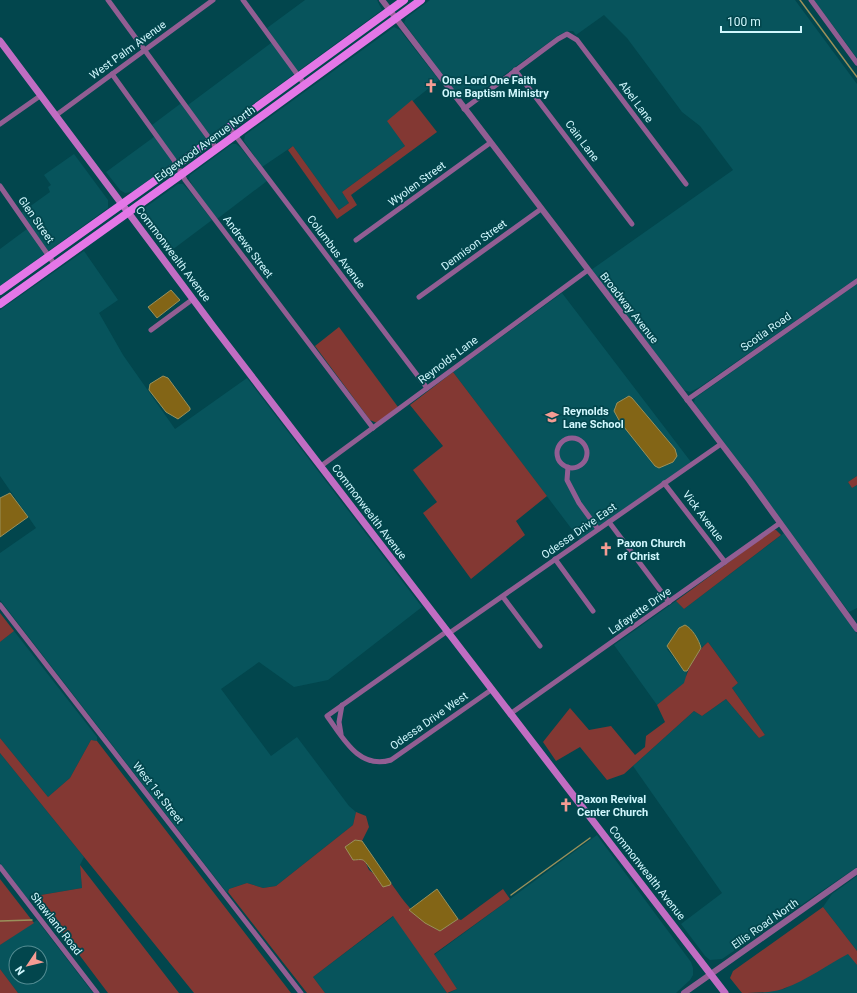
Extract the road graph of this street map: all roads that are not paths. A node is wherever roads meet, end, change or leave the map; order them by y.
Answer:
1 (108, 0) edge
2 (213, 0) edge
3 (243, 0) edge
4 (382, 0) edge
5 (404, 0) edge
6 (421, 0) edge
7 (811, 0) edge
8 (390, 10) junction
9 (396, 18) junction
10 (0, 41) edge
11 (144, 50) junction
12 (857, 63) edge
13 (515, 70) junction
14 (112, 74) junction
15 (299, 76) junction
16 (305, 85) junction
17 (40, 96) junction
18 (464, 109) junction
19 (55, 116) junction
20 (0, 124) edge
21 (229, 127) junction
22 (236, 136) junction
23 (210, 140) junction
24 (490, 143) junction
25 (217, 149) junction
26 (177, 165) junction
27 (182, 174) junction
28 (686, 184) dead end
29 (0, 186) edge
30 (121, 205) junction
31 (541, 209) junction
32 (128, 213) junction
33 (632, 224) dead end
34 (356, 240) dead end
35 (49, 256) junction
36 (56, 265) junction
37 (588, 270) junction
38 (857, 281) edge
39 (0, 291) edge
40 (420, 297) dead end
41 (193, 299) junction
42 (1, 301) edge
43 (151, 330) dead end
44 (428, 388) junction
45 (687, 400) junction
46 (373, 428) junction
47 (721, 444) junction
48 (321, 466) junction
49 (568, 467) junction
50 (664, 483) junction
51 (609, 522) junction
52 (780, 523) junction
53 (598, 529) junction
54 (555, 560) junction
55 (725, 562) junction
56 (503, 597) junction
57 (669, 602) junction
58 (0, 605) edge
59 (593, 611) dead end
60 (857, 630) edge
61 (447, 633) junction
62 (540, 646) dead end
63 (491, 690) junction
64 (342, 705) junction
65 (510, 714) junction
66 (341, 734) junction
67 (0, 867) edge
68 (857, 871) edge
69 (711, 974) junction
70 (97, 993) edge
71 (301, 993) edge
72 (684, 993) edge
73 (725, 993) edge

1 - 11 street
2 - 11 street, West Palm Avenue
3 - 15 street
4 - 8 street, Broadway Avenue
5 - 8 main road, Edgewood Avenue North
6 - 9 main road, Edgewood Avenue North
7 - 12 street
8 - 9 street, Broadway Avenue
8 - 15 main road, Edgewood Avenue North
9 - 16 main road, Edgewood Avenue North
9 - 18 street, Broadway Avenue
10 - 17 main road, Commonwealth Avenue
11 - 14 street, West Palm Avenue
11 - 23 street
13 - 18 street
13 - 28 street, Abel Lane
13 - 33 street, Cain Lane
14 - 19 street, West Palm Avenue
14 - 26 street, Andrews Street
15 - 16 street
15 - 21 main road, Edgewood Avenue North
16 - 22 main road, Edgewood Avenue North
17 - 19 main road, Commonwealth Avenue
17 - 20 street
18 - 24 street, Broadway Avenue
19 - 30 main road, Commonwealth Avenue
21 - 22 street, Columbus Avenue
21 - 23 main road, Edgewood Avenue North
22 - 25 main road, Edgewood Avenue North
22 - 44 street, Columbus Avenue
23 - 25 street
23 - 26 main road, Edgewood Avenue North
24 - 31 street, Broadway Avenue
24 - 34 street, Wyolen Street
25 - 27 main road, Edgewood Avenue North
26 - 27 street, Andrews Street
26 - 30 main road, Edgewood Avenue North
27 - 32 main road, Edgewood Avenue North
27 - 46 street, Andrews Street
29 - 35 street, Glen Street
30 - 32 main road, Commonwealth Avenue
30 - 35 main road, Edgewood Avenue North
31 - 37 street, Broadway Avenue
31 - 40 street, Dennison Street
32 - 36 main road, Edgewood Avenue North
32 - 41 main road, Commonwealth Avenue
35 - 36 street, Glen Street
35 - 39 main road, Edgewood Avenue North
36 - 42 main road, Edgewood Avenue North
37 - 44 street, Reynolds Lane
37 - 45 street, Broadway Avenue
38 - 45 street, Scotia Road
41 - 43 street
41 - 48 main road, Commonwealth Avenue
44 - 46 street, Reynolds Lane
45 - 47 street, Broadway Avenue
46 - 48 street, Reynolds Lane
47 - 50 street, Odessa Drive East
47 - 52 street, Broadway Avenue
48 - 61 main road, Commonwealth Avenue
49 - 49 street
49 - 53 street
50 - 51 street, Odessa Drive East
50 - 55 street, Vick Avenue
51 - 53 street, Odessa Drive East
51 - 57 street
52 - 55 street, Lafayette Drive
52 - 60 street, Broadway Avenue
53 - 54 street, Odessa Drive East
54 - 56 street, Odessa Drive East
54 - 59 street
55 - 57 street, Lafayette Drive
56 - 61 street, Odessa Drive East
56 - 62 street
57 - 65 street, Lafayette Drive
58 - 71 street, West 1st Street
61 - 63 main road, Commonwealth Avenue
61 - 64 street, Odessa Drive East
63 - 65 main road, Commonwealth Avenue
63 - 66 street, Odessa Drive West
64 - 66 street
64 - 66 street, Odessa Drive East
65 - 69 main road, Commonwealth Avenue
67 - 70 street, Shawland Road
68 - 69 street, Ellis Road North
69 - 72 street, Ellis Road North
69 - 73 main road, Commonwealth Avenue

